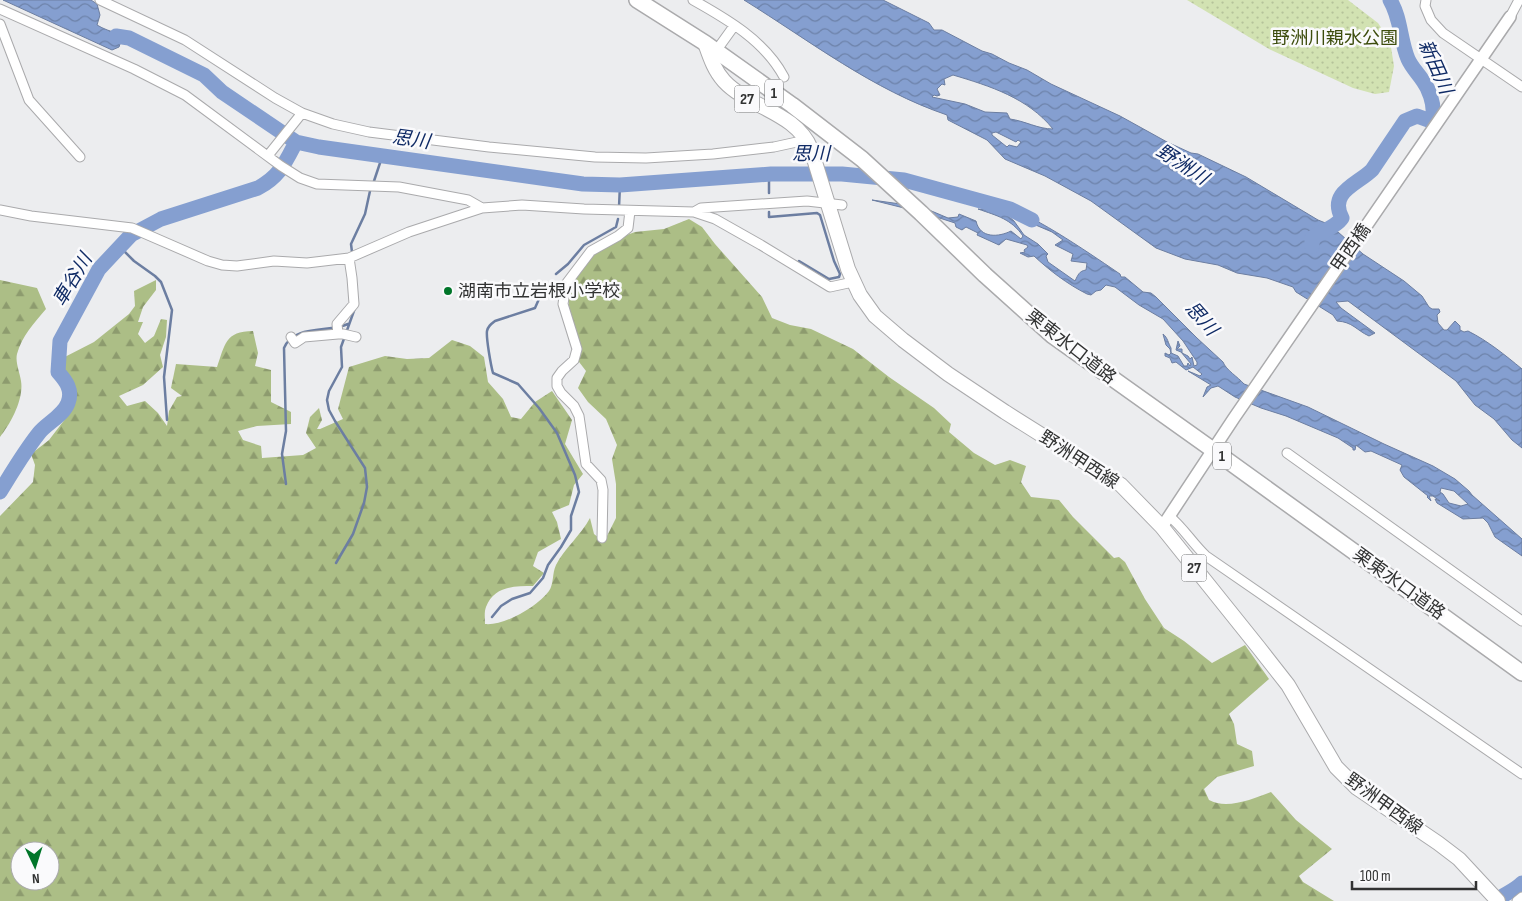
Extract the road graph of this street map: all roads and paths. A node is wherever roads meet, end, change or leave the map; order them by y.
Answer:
1 (100, 0) edge
2 (637, 0) edge
3 (693, 0) edge
4 (1426, 0) edge
5 (1519, 0) edge
6 (0, 9) edge
7 (1510, 17) joint
8 (0, 24) edge
9 (734, 26) junction
10 (711, 47) junction
11 (1481, 60) junction
12 (784, 77) dead end
13 (1522, 87) edge
14 (302, 114) junction
15 (807, 142) junction
16 (270, 155) junction
17 (80, 157) dead end
18 (827, 201) junction
19 (842, 205) dead end
20 (482, 208) junction
21 (0, 210) edge
22 (630, 211) junction
23 (694, 212) junction
24 (349, 258) junction
25 (853, 282) junction
26 (292, 339) dead end
27 (1213, 450) junction
28 (1287, 453) dead end
29 (1165, 522) junction
30 (602, 538) dead end
31 (1197, 548) junction
32 (1183, 555) junction
33 (1522, 622) edge
34 (1522, 673) edge
35 (1522, 774) edge
36 (1522, 898) edge
37 (1495, 899) edge
38 (1518, 901) edge

1 - 14 street
2 - 10 highway, 栗東水口道路 / 1
3 - 9 street
4 - 11 street
5 - 7 street
6 - 16 street
7 - 11 street, 甲西橋
8 - 17 street
9 - 10 street
9 - 12 street
10 - 15 main road, 野洲甲西線 / 27
10 - 27 highway, 栗東水口道路 / 1
11 - 13 street
11 - 27 street, 甲西橋
14 - 15 street
14 - 16 street
15 - 18 main road, 野洲甲西線 / 27
16 - 20 street
18 - 19 street
18 - 23 street
18 - 25 main road, 野洲甲西線 / 27
20 - 22 street
20 - 24 street
21 - 24 street
22 - 23 street
22 - 30 street
23 - 25 street
24 - 26 street
25 - 29 main road, 野洲甲西線 / 27
27 - 29 street, 甲西橋
27 - 34 highway, 栗東水口道路 / 1
28 - 33 street
29 - 31 street
29 - 32 main road, 野洲甲西線 / 27
31 - 32 street
31 - 35 street
32 - 37 main road, 野洲甲西線 / 27
36 - 38 street

